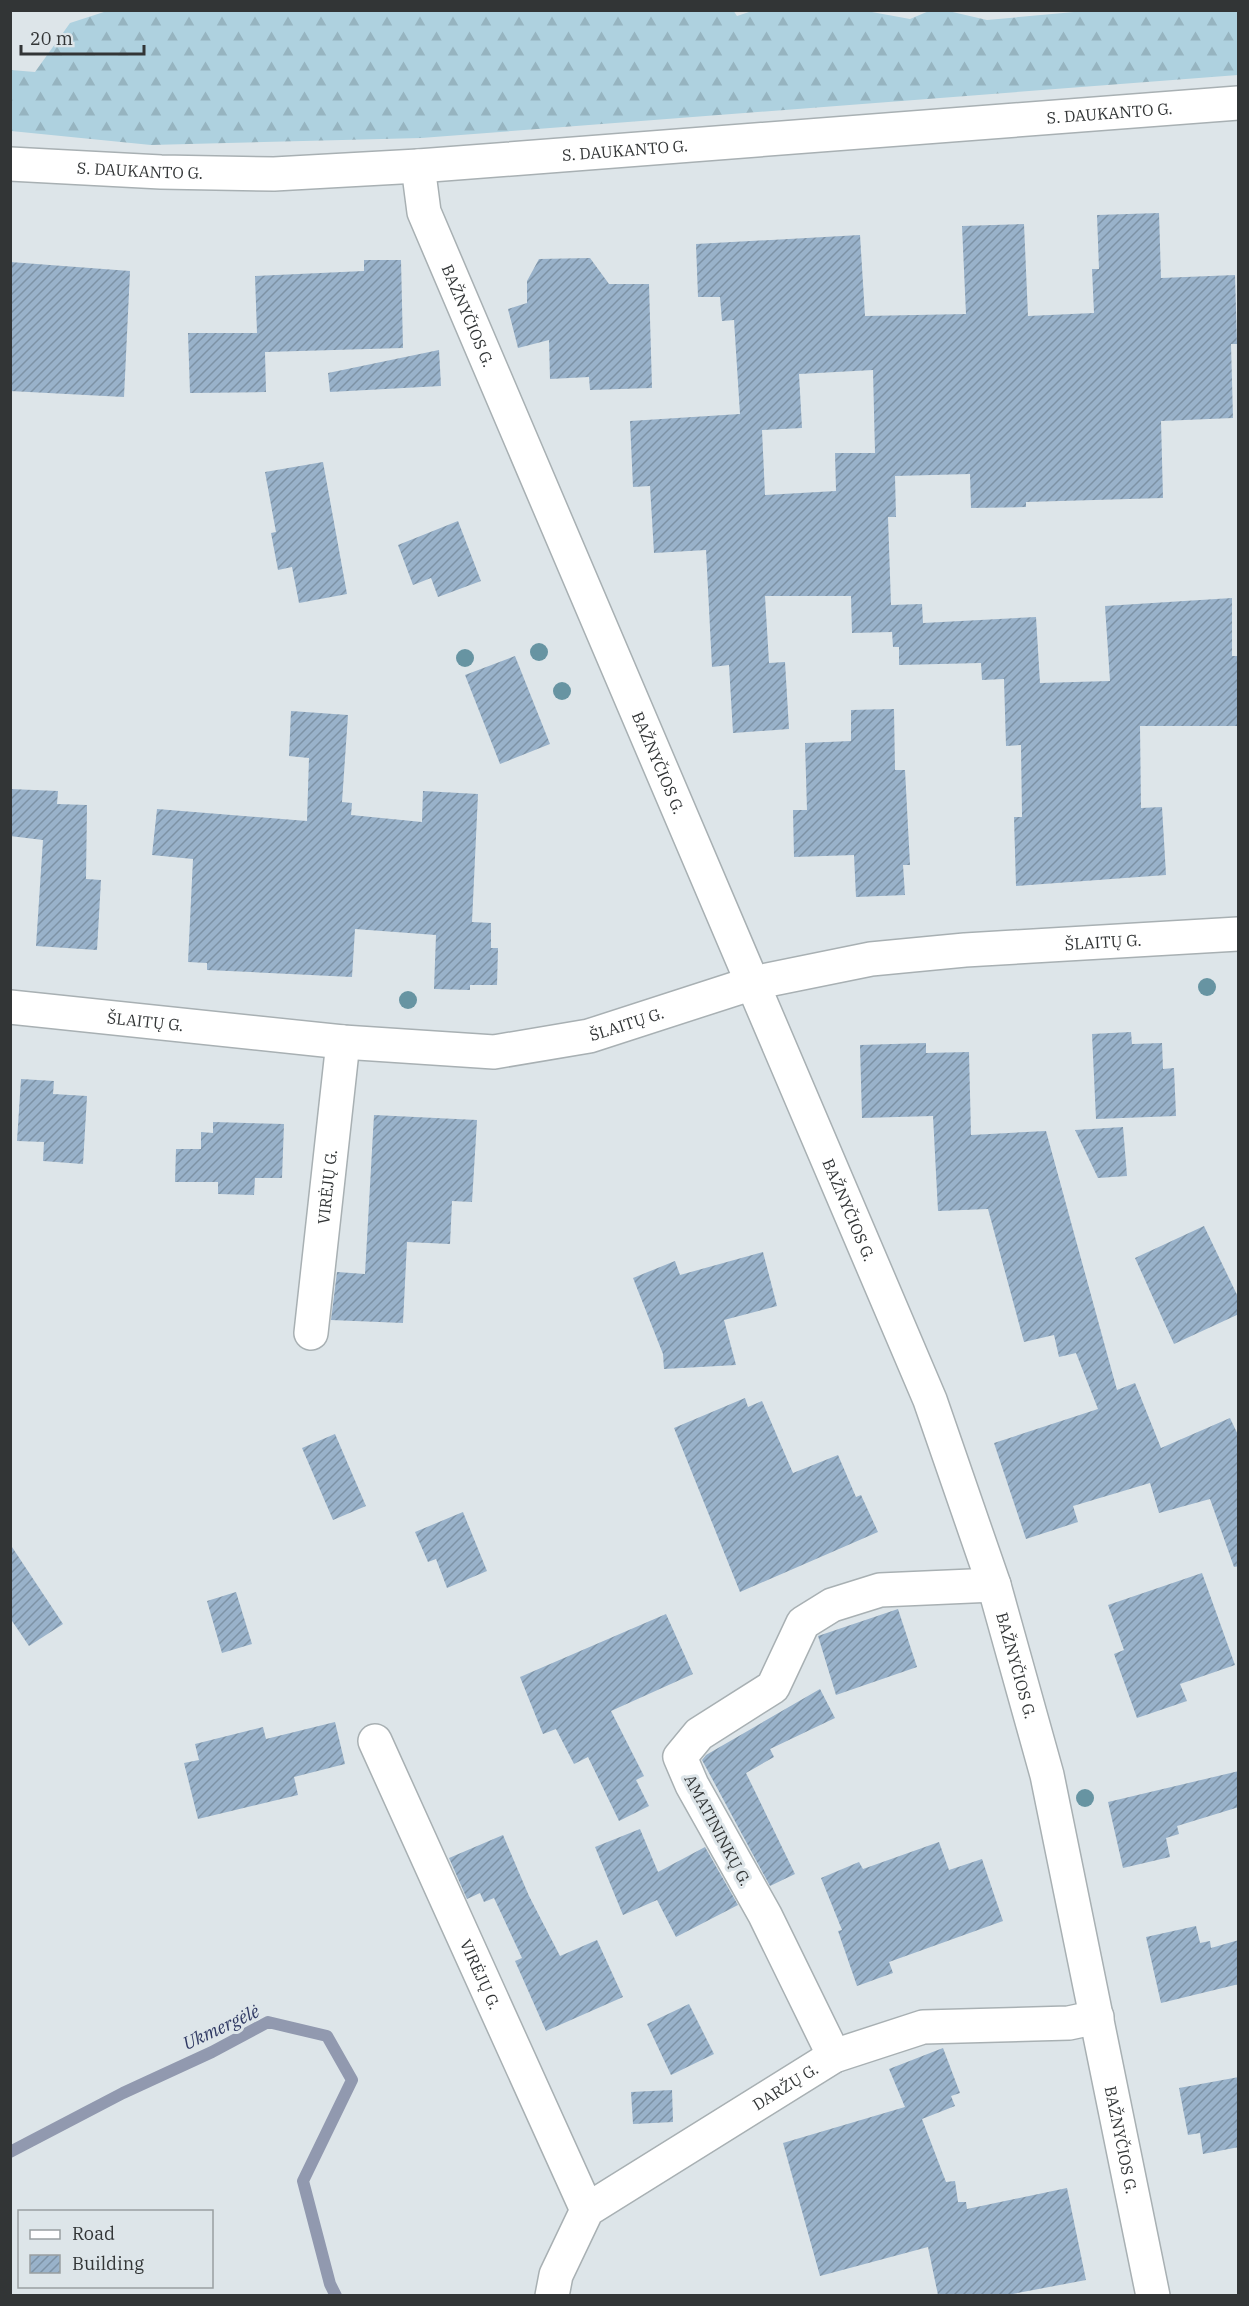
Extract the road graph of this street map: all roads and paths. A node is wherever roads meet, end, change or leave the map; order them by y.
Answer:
1 (1239, 103) edge
2 (10, 164) edge
3 (418, 166) junction
4 (1239, 934) edge
5 (753, 983) junction
6 (10, 1007) edge
7 (344, 1042) junction
8 (311, 1333) dead end
9 (994, 1585) junction
10 (375, 1741) dead end
11 (1097, 2017) junction
12 (834, 2056) junction
13 (587, 2210) junction
14 (552, 2295) edge
15 (1153, 2295) edge

1 - 3 street, S. DAUKANTO G.
2 - 3 street, S. DAUKANTO G.
3 - 5 street, BAŽNYČIOS G.
4 - 5 street, ŠLAITŲ G.
5 - 7 street, ŠLAITŲ G.
5 - 9 street, BAŽNYČIOS G.
6 - 7 street, ŠLAITŲ G.
7 - 8 street, VIRĖJŲ G.
9 - 11 street, BAŽNYČIOS G.
9 - 12 street, AMATININKŲ G.
10 - 13 street, VIRĖJŲ G.
11 - 12 street, DARŽŲ G.
11 - 15 street, BAŽNYČIOS G.
12 - 13 street, DARŽŲ G.
13 - 14 street

